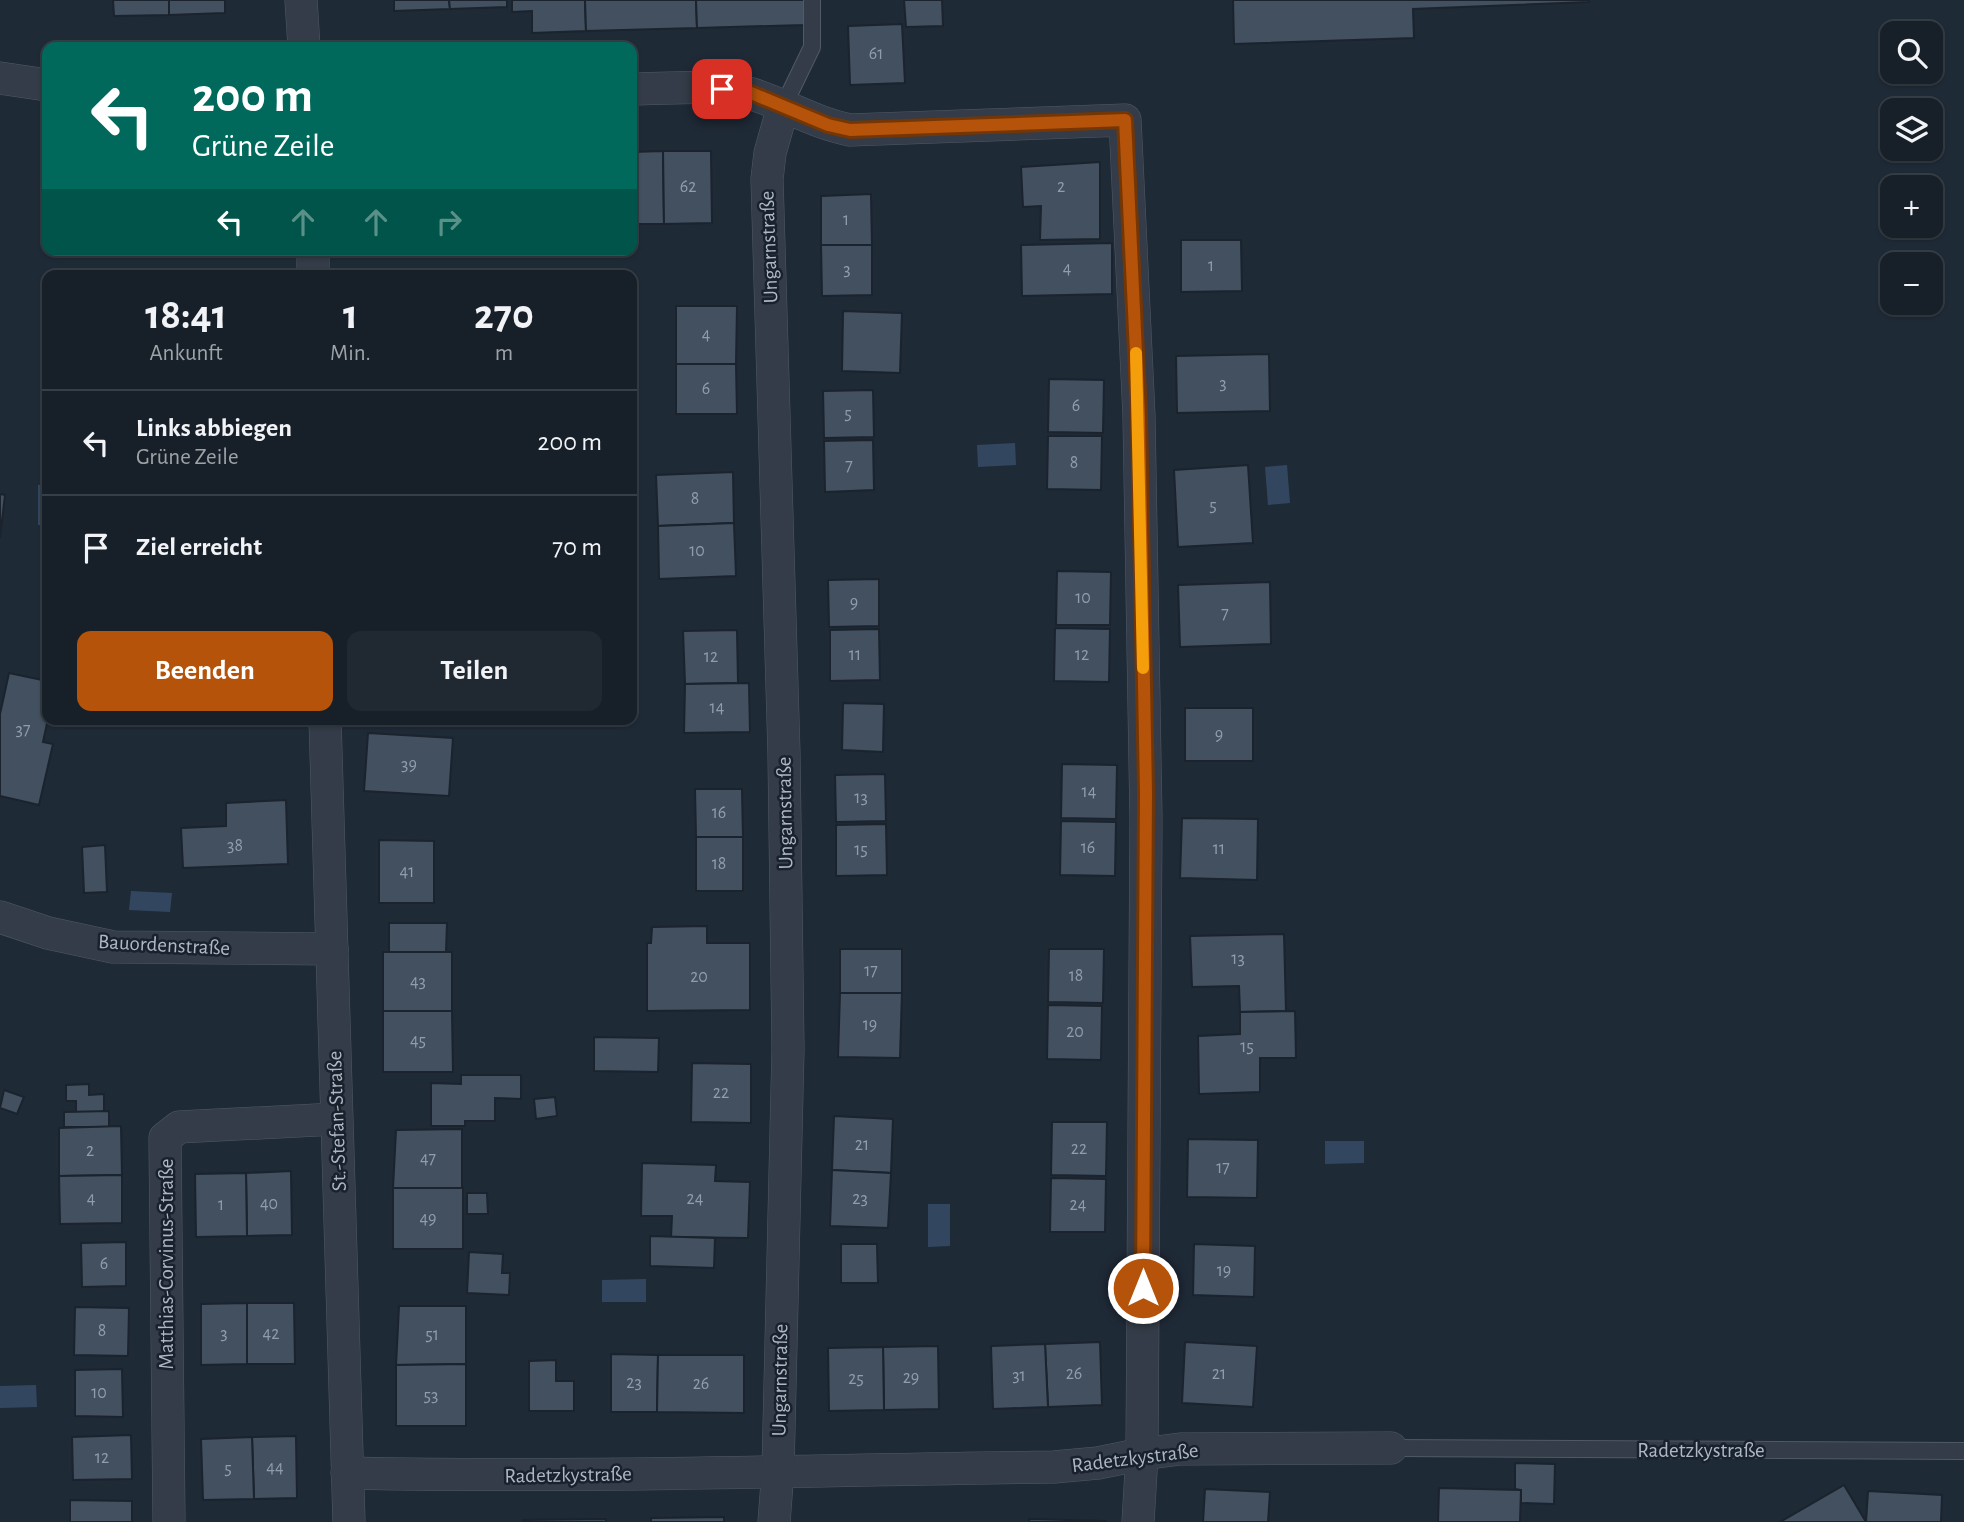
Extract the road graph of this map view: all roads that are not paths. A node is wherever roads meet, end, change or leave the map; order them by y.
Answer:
1 (302, 0) edge
2 (812, 0) edge
3 (304, 42) edge
4 (0, 78) edge
5 (42, 84) edge
6 (637, 89) edge
7 (783, 107) junction
8 (325, 725) edge
9 (0, 917) edge
10 (332, 949) junction
11 (337, 1119) junction
12 (1391, 1448) joint
13 (1964, 1451) edge
14 (1142, 1454) junction
15 (778, 1470) junction
16 (347, 1474) junction
17 (169, 1522) edge
18 (349, 1522) edge
19 (774, 1522) edge
20 (1138, 1522) edge

1 - 3 street
2 - 7 lane
4 - 5 street
6 - 7 street
7 - 14 street
7 - 15 street, Ungarnstraße
8 - 10 street, St.-Stefan-Straße
9 - 10 street, Bauordenstraße
10 - 11 street, St.-Stefan-Straße
11 - 16 street, St.-Stefan-Straße
11 - 17 street, Matthias-Corvinus-Straße
12 - 13 lane, Radetzkystraße
12 - 14 street, Radetzkystraße
14 - 15 street, Radetzkystraße
14 - 20 street
15 - 16 street, Radetzkystraße
15 - 19 street, Ungarnstraße
16 - 18 street, St.-Stefan-Straße

